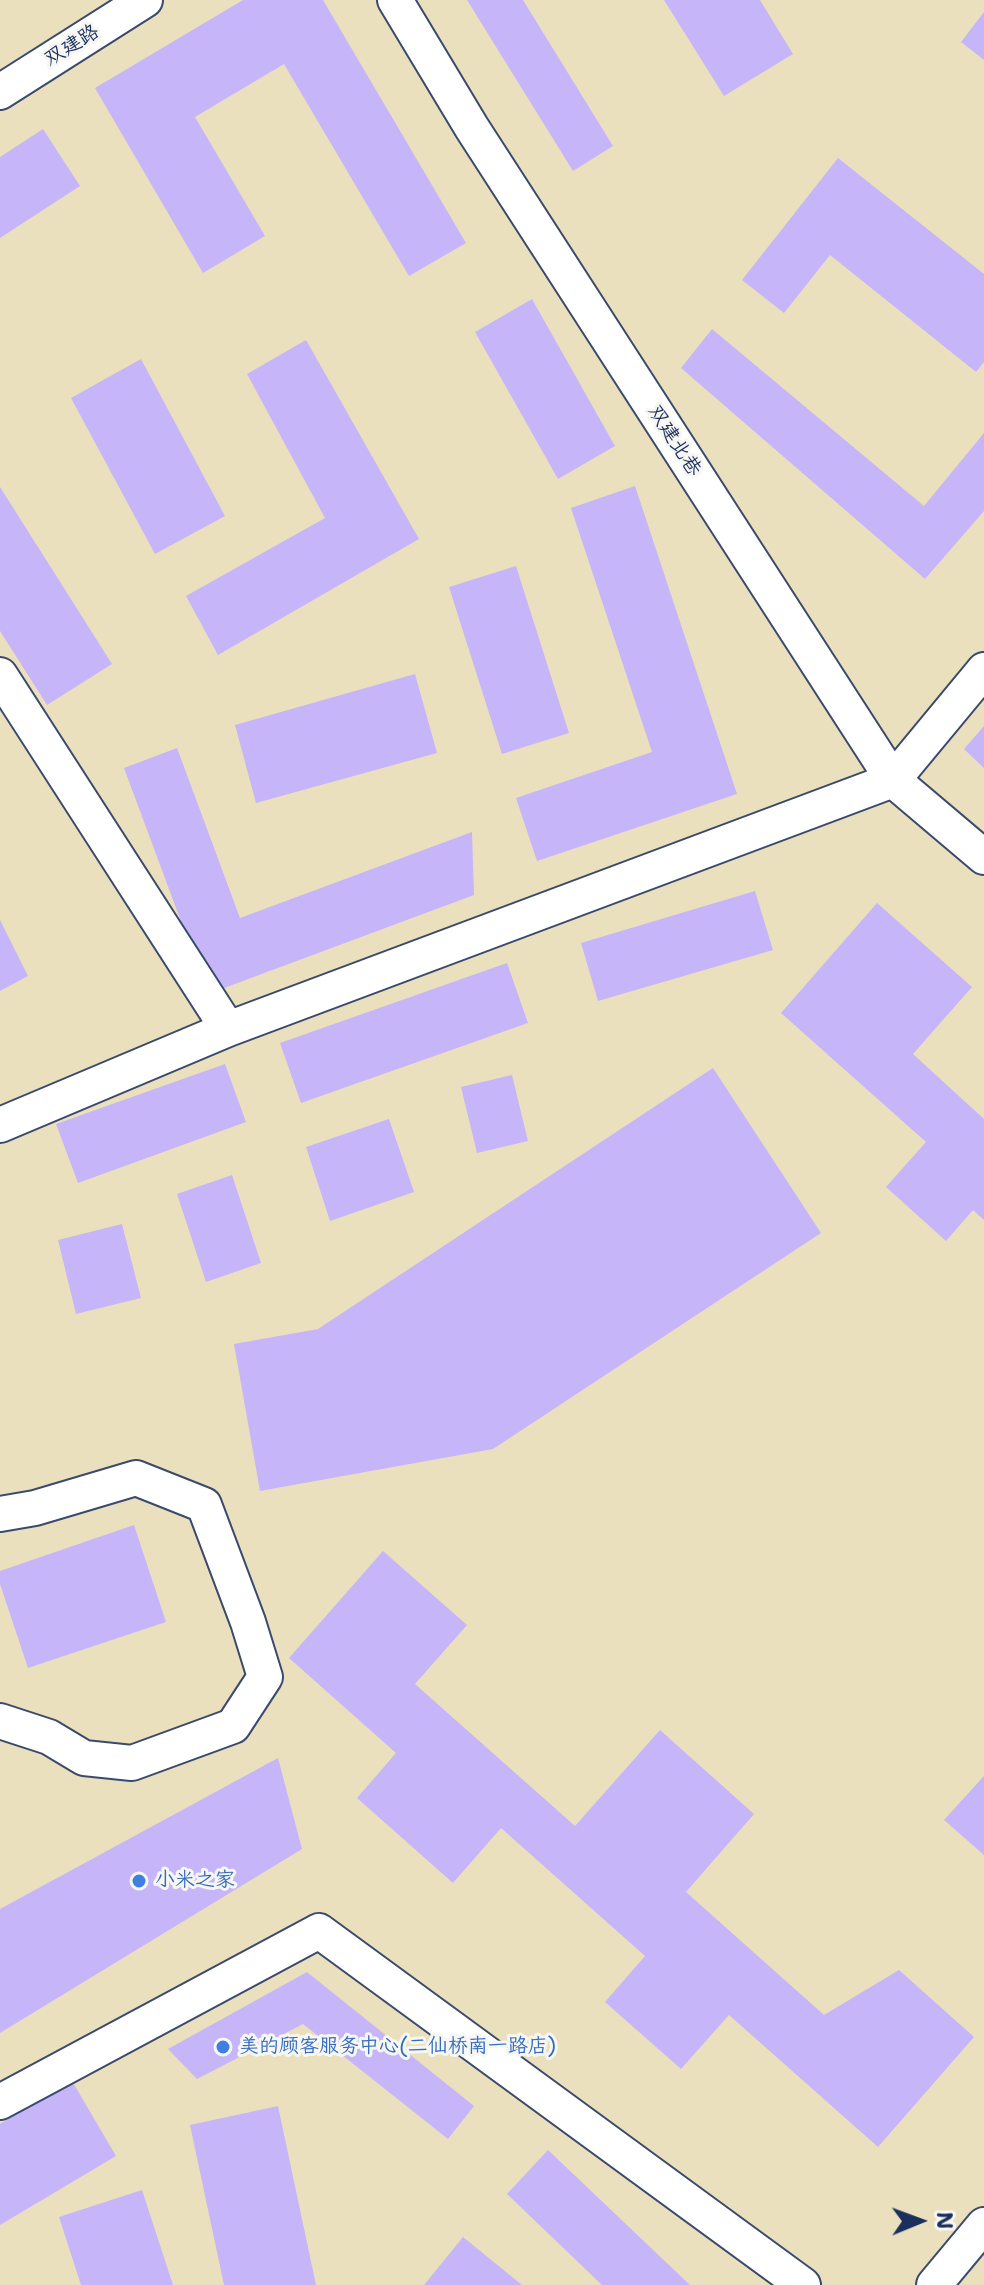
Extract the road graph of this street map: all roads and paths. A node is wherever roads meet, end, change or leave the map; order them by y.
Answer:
1 (145, 0) edge
2 (395, 0) edge
3 (0, 92) edge
4 (984, 670) edge
5 (0, 675) edge
6 (893, 780) junction
7 (984, 857) edge
8 (228, 1029) junction
9 (0, 1125) edge
10 (0, 1514) edge
11 (0, 1721) edge
12 (0, 2102) edge
13 (984, 2225) edge
14 (803, 2285) edge
15 (934, 2285) edge

1 - 3 street, 双建路
2 - 6 street, 双建北巷
4 - 6 street
5 - 8 street
6 - 7 street, 双建北巷
6 - 8 street
8 - 9 street
10 - 11 street
12 - 14 street
13 - 15 street

